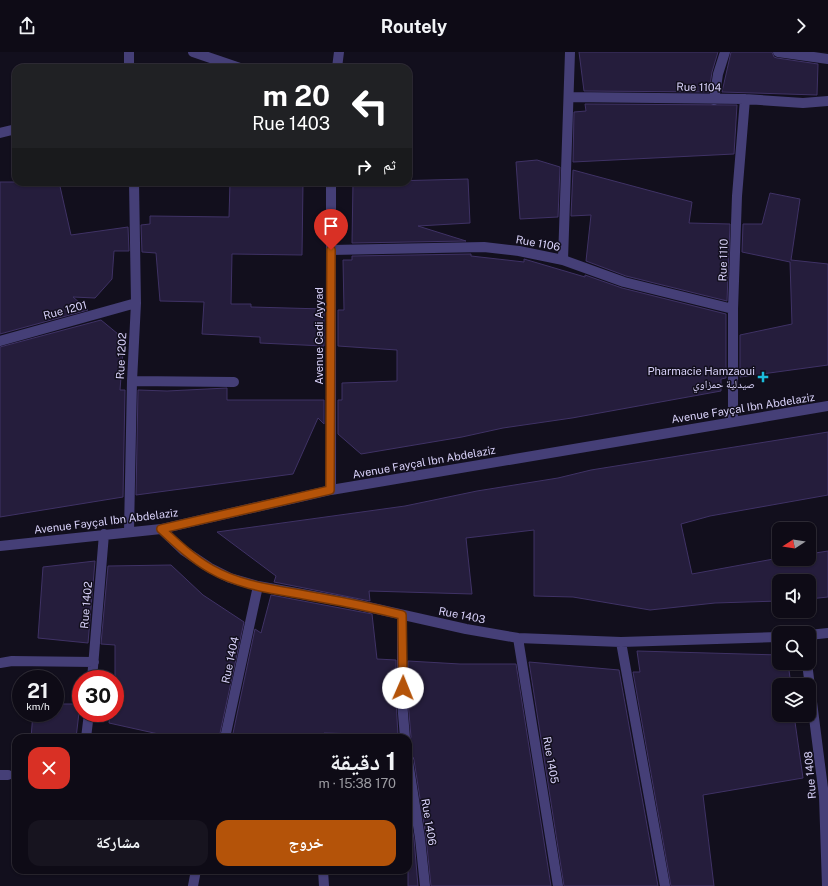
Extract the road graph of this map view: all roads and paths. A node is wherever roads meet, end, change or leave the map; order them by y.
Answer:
1 (129, 52) edge
2 (193, 52) edge
3 (339, 52) edge
4 (570, 52) edge
5 (725, 52) edge
6 (778, 52) edge
7 (828, 59) edge
8 (129, 64) edge
9 (228, 64) edge
10 (338, 64) edge
11 (569, 97) junction
12 (745, 99) junction
13 (714, 100) junction
14 (828, 101) edge
15 (12, 130) edge
16 (0, 133) edge
17 (134, 186) edge
18 (331, 186) edge
19 (331, 250) junction
20 (564, 260) junction
21 (136, 303) junction
22 (733, 309) junction
23 (0, 341) edge
24 (132, 381) junction
25 (234, 382) dead end
26 (828, 406) edge
27 (733, 421) junction
28 (330, 490) junction
29 (161, 529) junction
30 (129, 531) junction
31 (104, 534) junction
32 (0, 546) edge
33 (258, 586) junction
34 (402, 615) junction
35 (828, 633) edge
36 (816, 635) edge
37 (772, 637) edge
38 (518, 638) junction
39 (621, 642) junction
40 (94, 662) junction
41 (0, 663) edge
42 (93, 670) edge
43 (809, 670) edge
44 (88, 722) edge
45 (86, 734) edge
46 (226, 734) edge
47 (405, 734) edge
48 (412, 799) edge
49 (195, 874) edge
50 (323, 874) edge
51 (193, 886) edge
52 (324, 886) edge
53 (425, 886) edge
54 (558, 886) edge
55 (665, 886) edge
56 (827, 886) edge

1 - 8 street
2 - 9 street
3 - 10 street
4 - 11 street
5 - 13 street
6 - 7 street
11 - 13 street, Rue 1104
11 - 20 street
12 - 13 street, Rue 1104
12 - 14 street, Rue 1104
12 - 22 street, Rue 1110
15 - 16 street
17 - 21 street, Rue 1202
18 - 19 street, Avenue Cadi Ayyad
19 - 20 street, Rue 1106
19 - 28 street, Avenue Cadi Ayyad
20 - 22 street, Rue 1106
21 - 23 street, Rue 1201
21 - 24 street, Rue 1202
22 - 27 street, Rue 1110
24 - 25 street
24 - 30 street, Rue 1202
26 - 27 street, Avenue Fayçal Ibn Abdelaziz
27 - 28 street, Avenue Fayçal Ibn Abdelaziz
28 - 29 street, Avenue Fayçal Ibn Abdelaziz
29 - 30 street, Avenue Fayçal Ibn Abdelaziz
29 - 33 street, Rue 1403
30 - 31 street, Avenue Fayçal Ibn Abdelaziz
31 - 32 street, Avenue Fayçal Ibn Abdelaziz
31 - 40 street, Rue 1402
33 - 34 street, Rue 1403
33 - 46 street, Rue 1404
34 - 38 street, Rue 1403
34 - 47 street
35 - 36 street
37 - 39 street, Rue 1403
38 - 39 street, Rue 1403
38 - 54 street, Rue 1405
39 - 55 street
40 - 41 street
40 - 42 street, Rue 1402
43 - 56 street, Rue 1408
44 - 45 street
48 - 53 street, Rue 1406
49 - 51 street
50 - 52 street

